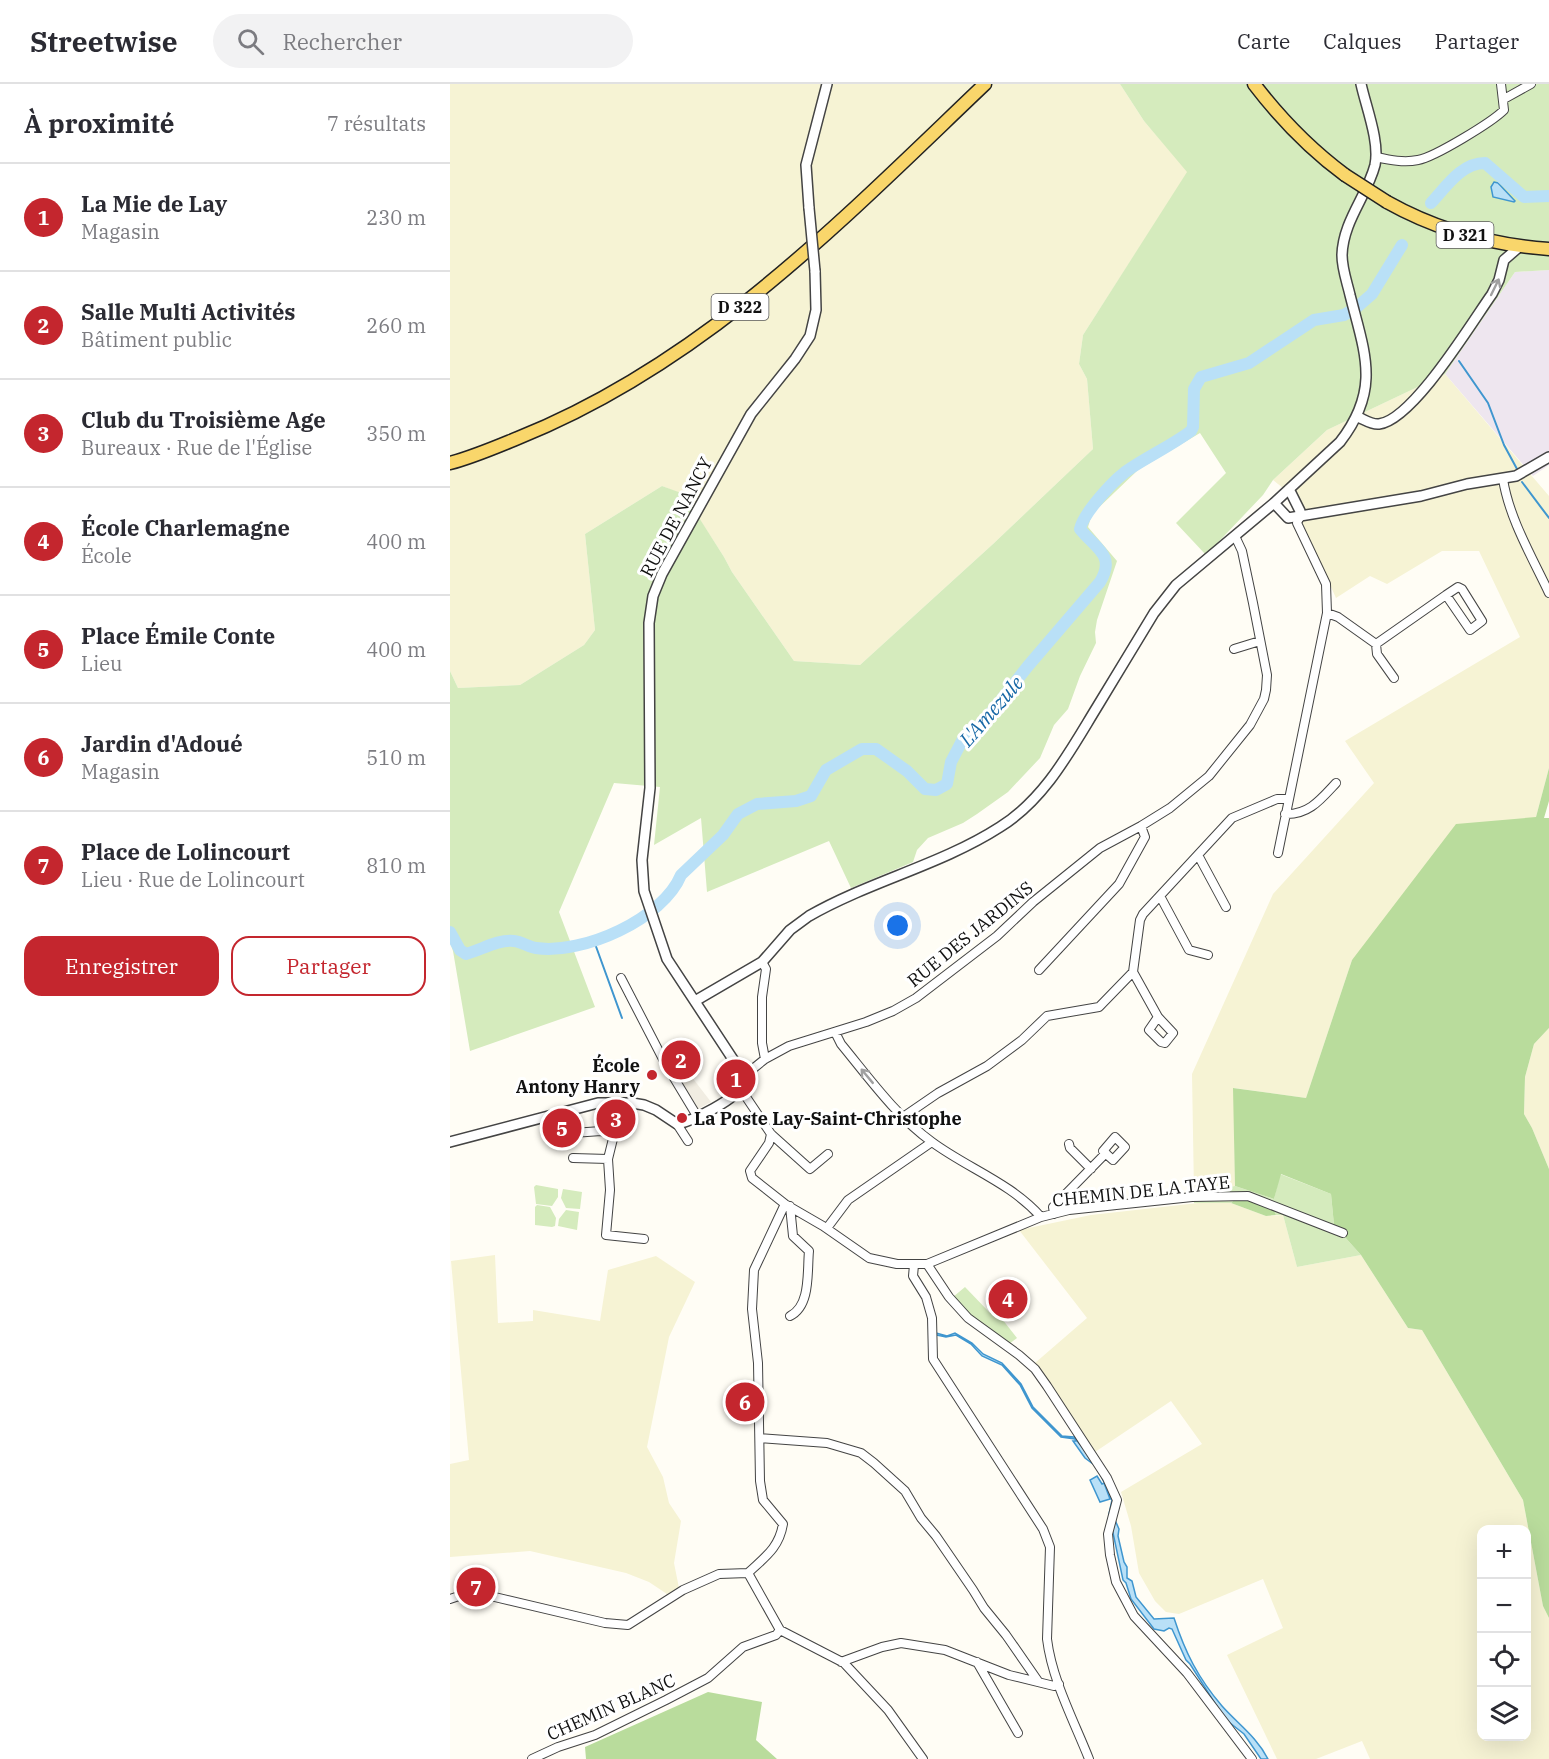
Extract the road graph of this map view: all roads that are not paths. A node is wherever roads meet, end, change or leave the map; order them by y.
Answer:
1 (827, 84) edge
2 (985, 84) edge
3 (1254, 84) edge
4 (1361, 84) edge
5 (1501, 84) edge
6 (1531, 84) edge
7 (1504, 99) junction
8 (1376, 157) junction
9 (1519, 247) junction
10 (1549, 249) edge
11 (1358, 417) junction
12 (1549, 457) edge
13 (450, 463) edge
14 (1503, 479) junction
15 (1289, 489) junction
16 (1274, 502) junction
17 (1299, 518) junction
18 (1235, 536) junction
19 (1549, 593) edge
20 (1446, 595) junction
21 (1327, 613) junction
22 (1260, 641) junction
23 (1376, 644) junction
24 (1234, 649) dead end
25 (1394, 678) dead end
26 (1336, 783) dead end
27 (1288, 798) junction
28 (1285, 814) junction
29 (1141, 826) junction
30 (1278, 853) dead end
31 (1198, 855) junction
32 (1160, 896) junction
33 (1226, 907) dead end
34 (1208, 955) dead end
35 (762, 962) junction
36 (1039, 970) dead end
37 (1133, 972) junction
38 (621, 978) dead end
39 (695, 1001) junction
40 (1158, 1017) dead end
41 (835, 1032) junction
42 (765, 1059) junction
43 (744, 1076) junction
44 (740, 1088) junction
45 (622, 1102) junction
46 (697, 1116) junction
47 (903, 1117) junction
48 (677, 1124) junction
49 (559, 1134) dead end
50 (616, 1134) junction
51 (771, 1134) junction
52 (688, 1141) dead end
53 (930, 1141) junction
54 (450, 1142) edge
55 (1069, 1144) dead end
56 (1106, 1153) dead end
57 (828, 1154) dead end
58 (573, 1158) dead end
59 (608, 1159) junction
60 (1090, 1170) junction
61 (1096, 1179) dead end
62 (788, 1205) junction
63 (1054, 1214) junction
64 (1041, 1217) junction
65 (827, 1228) junction
66 (1343, 1233) dead end
67 (644, 1239) dead end
68 (927, 1264) junction
69 (914, 1265) junction
70 (790, 1316) dead end
71 (760, 1438) junction
72 (748, 1573) junction
73 (450, 1599) edge
74 (780, 1630) junction
75 (841, 1662) junction
76 (977, 1662) junction
77 (1038, 1681) junction
78 (1061, 1688) junction
79 (1018, 1733) dead end
80 (532, 1759) edge
81 (923, 1759) edge
82 (1089, 1759) edge
83 (1252, 1759) edge

1 - 39 street, RUE DE NANCY, bridge
2 - 13 main road, D 322
3 - 9 main road, D 321, bridge
4 - 8 street
5 - 7 street
6 - 7 street
7 - 8 street
8 - 11 street
9 - 10 main road, D 321
11 -> 9 street
11 - 15 street
12 - 14 street
14 - 17 street
14 - 19 street
15 - 16 street
15 - 17 street
16 - 17 street
16 - 18 street
17 - 21 street
18 - 22 street, RUE DES JARDINS
18 - 35 street
20 - 20 street
20 - 23 street
21 - 23 street
21 - 27 street
22 - 24 street
22 - 29 street, RUE DES JARDINS
23 - 25 street
26 - 28 street
27 - 28 street
27 - 31 street
28 - 30 street
29 - 36 street
29 - 41 street, RUE DES JARDINS
31 - 32 street
31 - 33 street
32 - 34 street
32 - 37 street
35 - 39 street
35 - 42 street
37 - 40 street
37 - 47 street
38 - 46 street
39 - 43 street, RUE DE NANCY
41 - 42 street, RUE DES JARDINS
47 -> 41 street
42 - 43 street, RUE DES JARDINS
43 - 44 street
44 - 46 street
44 - 51 street
45 - 48 street
45 - 50 street
45 - 54 street
46 - 48 street
47 - 53 street
48 - 52 street
49 - 50 street
50 - 59 street
51 - 57 street
51 - 62 street
53 - 64 street
53 - 65 street
55 - 60 street
56 - 60 street
58 - 59 street
59 - 67 street
60 - 61 street
60 - 63 street
62 - 65 street
62 - 70 street
62 - 71 street
63 - 64 street, CHEMIN DE LA TAYE
63 - 66 street, CHEMIN DE LA TAYE
64 - 68 street, CHEMIN DE LA TAYE
65 - 69 street, CHEMIN DE LA TAYE
68 - 69 street, CHEMIN DE LA TAYE
68 - 83 street
69 - 78 street
71 - 72 street
71 - 77 street
72 - 73 street
72 - 74 street
74 - 75 street
74 - 80 street, CHEMIN BLANC
75 - 76 street
75 - 81 street
76 - 77 street
76 - 79 street
77 - 78 street
78 - 82 street

